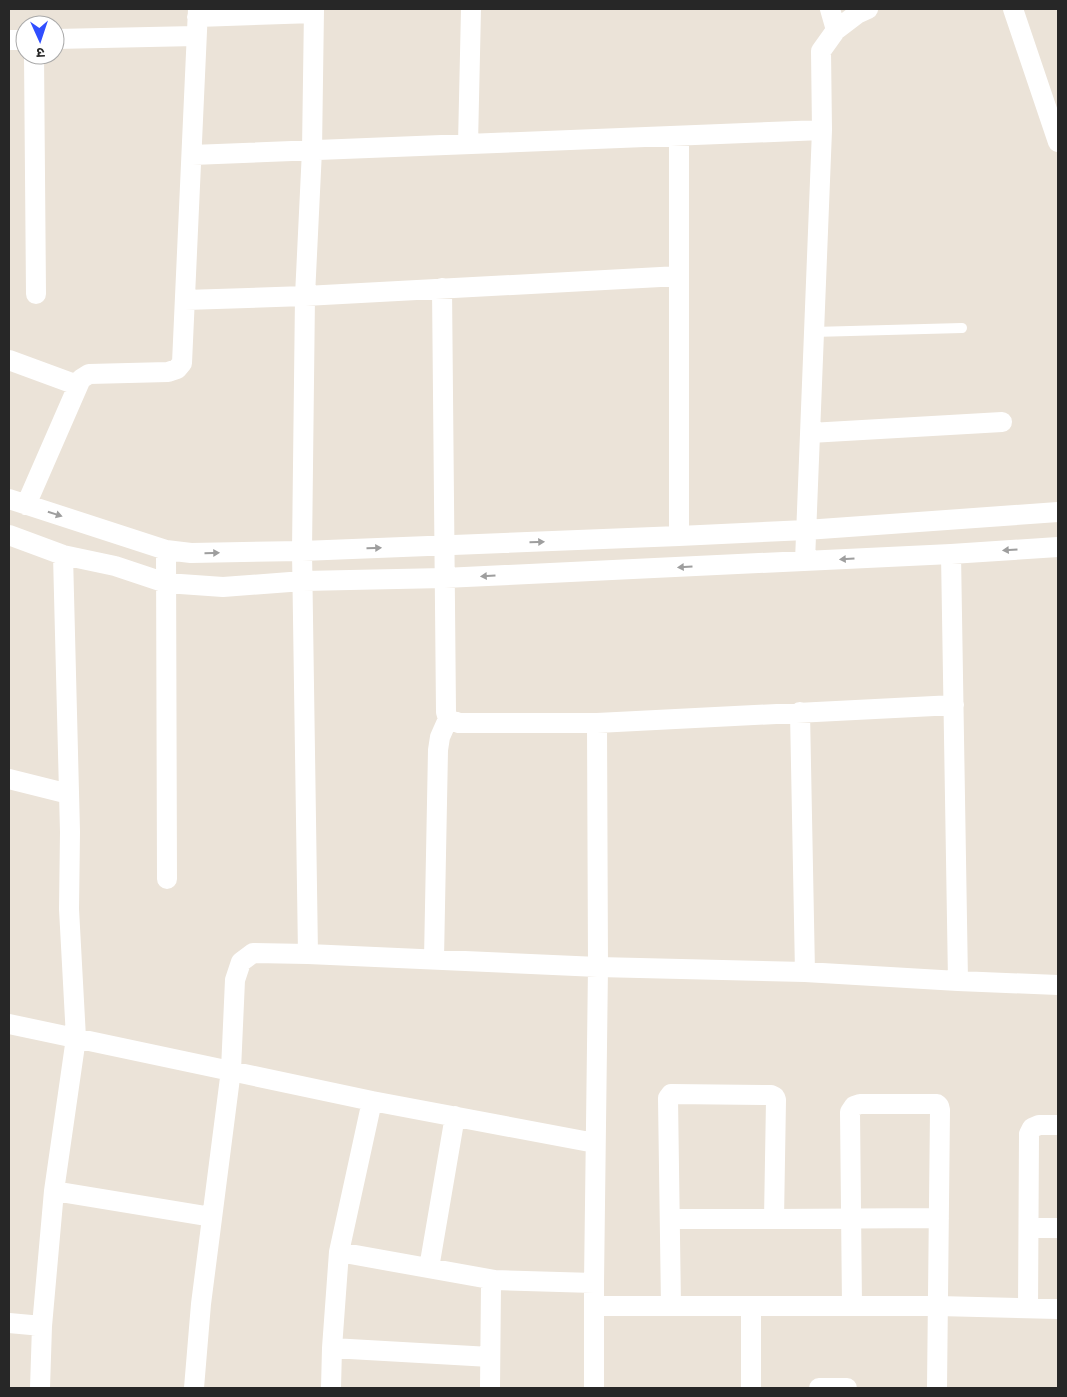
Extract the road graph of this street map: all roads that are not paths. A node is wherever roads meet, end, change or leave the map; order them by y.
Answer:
1 (471, 9) edge
2 (830, 9) edge
3 (868, 9) edge
4 (1014, 9) edge
5 (314, 11) edge
6 (197, 20) edge
7 (836, 30) junction
8 (65, 38) edge
9 (34, 65) edge
10 (822, 130) junction
11 (679, 136) junction
12 (1058, 142) edge
13 (468, 144) junction
14 (312, 150) junction
15 (192, 155) junction
16 (679, 276) junction
17 (442, 288) junction
18 (36, 294) dead end
19 (305, 296) junction
20 (185, 300) junction
21 (962, 328) dead end
22 (813, 332) junction
23 (9, 360) edge
24 (77, 385) junction
25 (1002, 422) dead end
26 (810, 433) junction
27 (18, 502) edge
28 (1058, 512) edge
29 (806, 530) junction
30 (9, 535) edge
31 (679, 536) junction
32 (444, 546) junction
33 (1058, 547) edge
34 (166, 550) junction
35 (302, 551) junction
36 (63, 554) junction
37 (951, 554) junction
38 (805, 561) junction
39 (444, 578) junction
40 (303, 582) junction
41 (166, 583) junction
42 (954, 705) junction
43 (800, 712) junction
44 (448, 719) junction
45 (597, 723) junction
46 (9, 779) edge
47 (69, 794) junction
48 (167, 879) dead end
49 (308, 954) junction
50 (434, 959) junction
51 (598, 966) junction
52 (805, 972) junction
53 (958, 981) junction
54 (1058, 985) edge
55 (9, 1024) edge
56 (76, 1038) junction
57 (232, 1070) junction
58 (372, 1101) junction
59 (455, 1116) junction
60 (1058, 1125) edge
61 (595, 1142) junction
62 (54, 1191) junction
63 (212, 1217) junction
64 (939, 1218) junction
65 (670, 1219) junction
66 (774, 1219) junction
67 (852, 1219) junction
68 (1030, 1228) junction
69 (1058, 1228) edge
70 (338, 1252) junction
71 (429, 1268) junction
72 (495, 1280) junction
73 (594, 1283) junction
74 (594, 1306) junction
75 (671, 1306) junction
76 (751, 1306) junction
77 (852, 1306) junction
78 (938, 1306) junction
79 (1028, 1308) junction
80 (1058, 1309) edge
81 (9, 1322) edge
82 (42, 1326) junction
83 (332, 1348) junction
84 (490, 1357) junction
85 (40, 1388) edge
86 (194, 1388) edge
87 (331, 1388) edge
88 (490, 1388) edge
89 (594, 1388) edge
90 (751, 1388) edge
91 (819, 1388) edge
92 (847, 1388) edge
93 (937, 1388) edge

1 - 13 street
2 - 7 street
3 - 7 street
4 - 12 street
5 - 6 street
5 - 14 street
6 - 8 street
6 - 15 street
7 - 10 street
9 - 18 street
10 - 11 street
10 - 22 street
11 - 13 street
11 - 16 street
13 - 14 street
14 - 15 street
14 - 19 street
15 - 20 street
16 - 17 street
16 - 31 street
17 - 19 street
17 - 32 street
19 - 20 street
19 - 35 street
20 - 24 street
21 - 22 lane
22 - 26 street
23 - 24 street
24 - 27 street
25 - 26 street
26 - 29 street
27 -> 34 street
28 - 29 street
29 - 31 street
29 - 38 street
30 - 36 street
32 -> 31 street
35 -> 32 street
32 - 39 street
33 -> 37 street
34 -> 35 street
34 - 41 street
35 - 40 street
36 - 41 street
36 - 47 street
37 -> 38 street
37 - 42 street
38 -> 39 street
39 - 40 street
39 - 44 street
40 - 41 street
40 - 49 street
41 - 48 street
42 - 43 street
42 - 53 street
43 - 45 street
43 - 52 street
44 - 45 street
44 - 50 street
45 - 51 street
46 - 47 street
47 - 56 street
49 - 50 street
49 - 57 street
50 - 51 street
51 - 52 street
51 - 61 street
52 - 53 street
53 - 54 street
55 - 56 street
56 - 57 street
56 - 62 street
57 - 58 street
57 - 63 street
58 - 59 street
58 - 70 street
59 - 61 street
59 - 71 street
60 - 68 street
61 - 73 street
62 - 63 street
62 - 82 street
63 - 86 street
64 - 67 street
64 - 67 street
64 - 78 street
65 - 66 street
65 - 66 street
65 - 75 street
66 - 67 street
67 - 77 street
68 - 69 street
68 - 79 street
70 - 71 street
70 - 83 street
71 - 72 street
72 - 73 street
72 - 84 street
73 - 74 street
74 - 75 street
74 - 89 street
75 - 76 street
76 - 77 street
76 - 90 street
77 - 78 street
78 - 79 street
78 - 93 street
79 - 80 street
81 - 82 street
82 - 85 street
83 - 84 street
83 - 87 street
84 - 88 street
91 - 92 street

